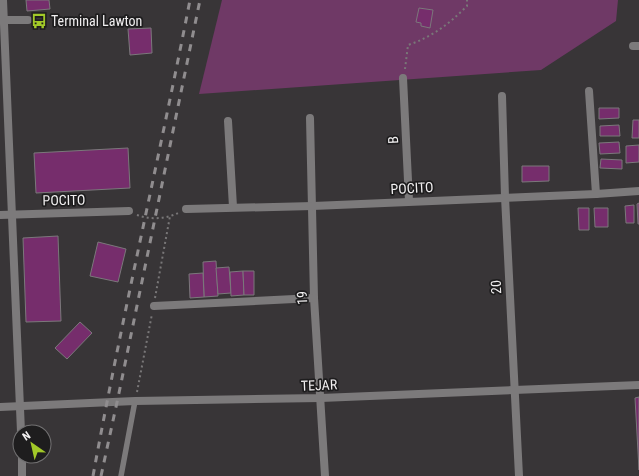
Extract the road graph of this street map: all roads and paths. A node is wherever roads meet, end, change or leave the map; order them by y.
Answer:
1 (3, 0) edge
2 (467, 0) edge
3 (2, 20) edge
4 (28, 20) dead end
5 (403, 78) joint
6 (589, 91) dead end
7 (502, 96) dead end
8 (310, 118) dead end
9 (228, 121) dead end
10 (639, 191) edge
11 (596, 194) junction
12 (505, 197) junction
13 (409, 201) junction
14 (313, 206) junction
15 (233, 207) junction
16 (186, 209) joint
17 (130, 211) joint
18 (11, 214) junction
19 (0, 215) edge
20 (314, 298) junction
21 (154, 306) dead end
22 (639, 385) edge
23 (514, 391) junction
24 (321, 398) junction
25 (135, 401) junction
26 (0, 407) edge
27 (20, 407) junction
28 (21, 424) edge
29 (22, 464) edge
30 (22, 476) edge
31 (121, 476) edge
32 (325, 476) edge
33 (519, 476) edge

1 - 3 street
2 - 5 path
3 - 4 street
3 - 18 street
5 - 13 street, B
6 - 11 street
7 - 12 street, 20
8 - 14 street, 19
9 - 15 street
10 - 11 street, POCITO
11 - 12 street, POCITO
12 - 13 street, POCITO
12 - 23 street, 20
13 - 14 street, POCITO
14 - 15 street, POCITO
14 - 20 street, 19
15 - 16 street, POCITO
16 - 17 path
17 - 18 street, POCITO
18 - 19 street, POCITO
18 - 27 street
20 - 21 street
20 - 24 street, 19
22 - 23 street, TEJAR
23 - 24 street, TEJAR
23 - 33 street, 20
24 - 25 street, TEJAR
24 - 32 street, 19
25 - 27 street, TEJAR
25 - 31 lane
26 - 27 street, TEJAR
27 - 28 street
29 - 30 street

